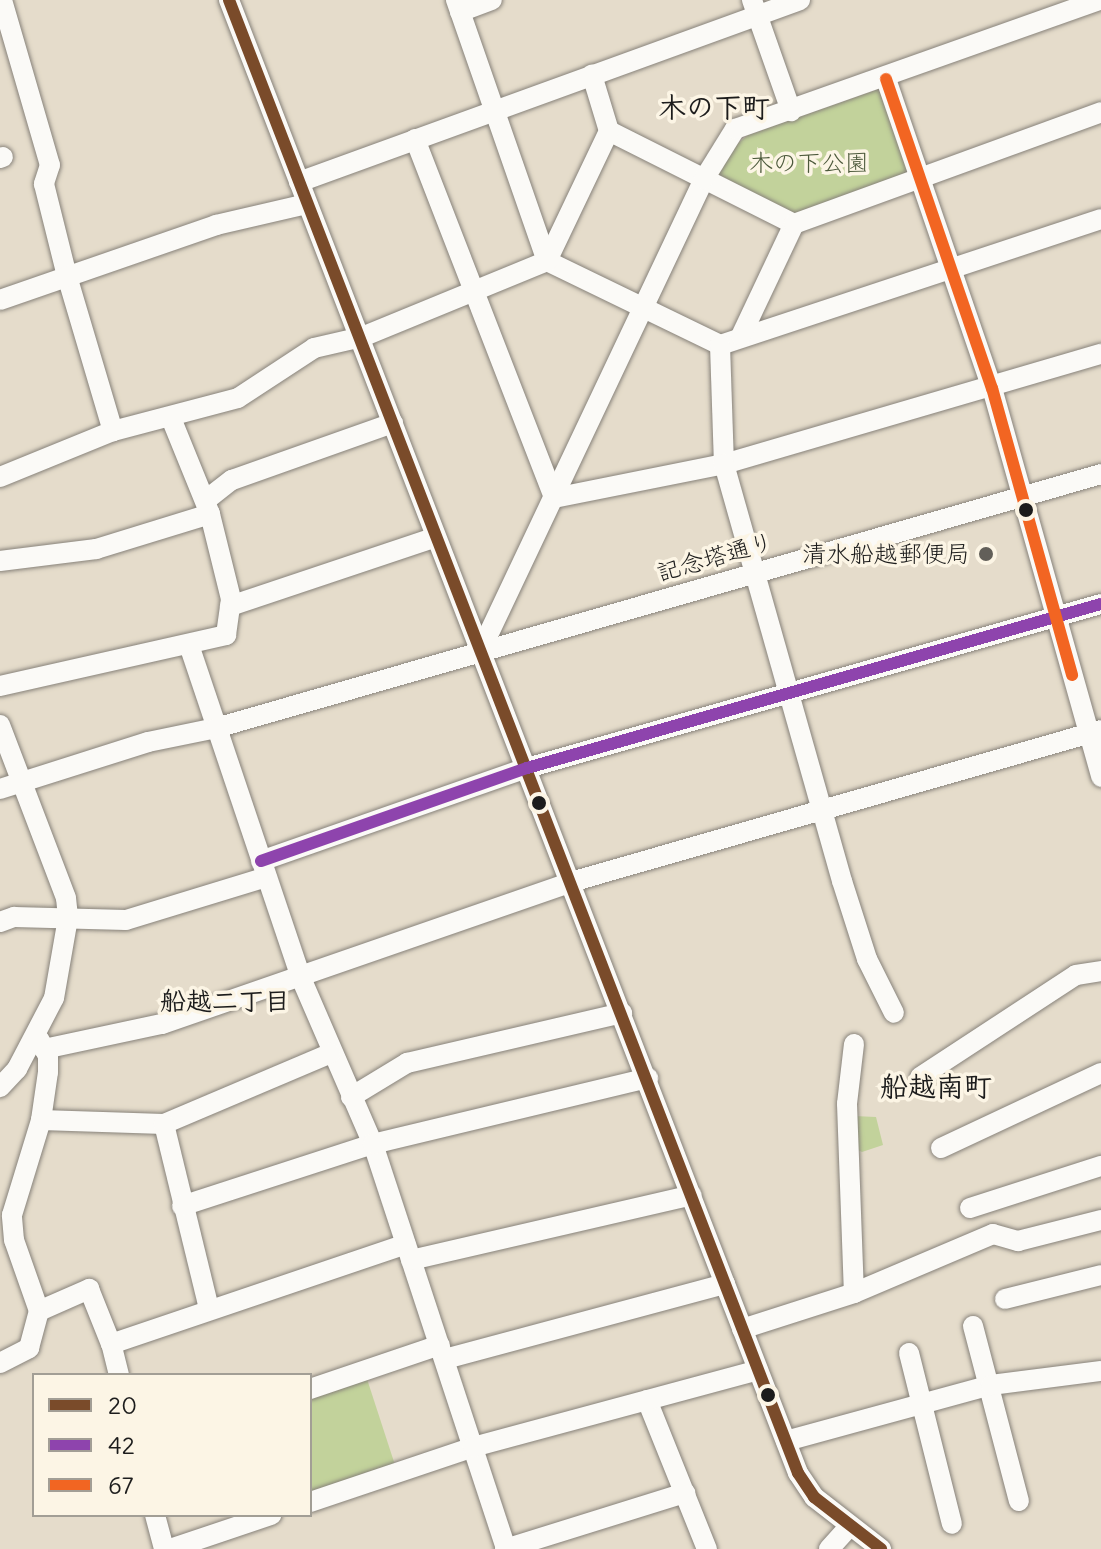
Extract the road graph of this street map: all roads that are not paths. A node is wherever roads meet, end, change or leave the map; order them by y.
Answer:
1 (2, 0) edge
2 (229, 0) edge
3 (492, 0) edge
4 (800, 0) edge
5 (1099, 0) edge
6 (458, 6) edge
7 (755, 8) edge
8 (592, 75) junction
9 (886, 79) junction
10 (494, 110) junction
11 (791, 111) junction
12 (1101, 112) edge
13 (609, 131) junction
14 (415, 139) junction
15 (920, 177) junction
16 (704, 179) junction
17 (299, 182) junction
18 (307, 204) junction
19 (1101, 219) edge
20 (794, 224) junction
21 (547, 261) junction
22 (952, 271) junction
23 (67, 276) junction
24 (474, 292) junction
25 (0, 300) edge
26 (644, 309) junction
27 (741, 336) junction
28 (362, 337) junction
29 (720, 345) junction
30 (1101, 354) edge
31 (992, 388) junction
32 (171, 418) junction
33 (393, 423) junction
34 (113, 431) junction
35 (724, 464) junction
36 (1101, 474) edge
37 (0, 477) edge
38 (1020, 497) junction
39 (554, 498) junction
40 (208, 507) junction
41 (436, 537) junction
42 (0, 561) edge
43 (753, 573) junction
44 (1101, 604) edge
45 (230, 606) junction
46 (1056, 618) junction
47 (189, 645) junction
48 (481, 650) junction
49 (0, 686) edge
50 (788, 694) junction
51 (0, 725) edge
52 (216, 728) junction
53 (1095, 732) edge
54 (527, 768) junction
55 (1101, 777) edge
56 (10, 786) edge
57 (821, 810) junction
58 (264, 869) junction
59 (571, 882) junction
60 (68, 918) junction
61 (0, 922) edge
62 (1101, 971) edge
63 (301, 978) junction
64 (622, 1013) junction
65 (894, 1013) dead end
66 (40, 1042) junction
67 (854, 1044) dead end
68 (331, 1053) junction
69 (1101, 1073) edge
70 (920, 1077) dead end
71 (648, 1078) junction
72 (0, 1087) edge
73 (351, 1097) junction
74 (41, 1120) junction
75 (164, 1124) junction
76 (373, 1144) junction
77 (941, 1148) dead end
78 (1101, 1166) edge
79 (692, 1195) junction
80 (182, 1206) junction
81 (970, 1208) dead end
82 (1101, 1220) edge
83 (409, 1252) junction
84 (1101, 1275) edge
85 (725, 1284) junction
86 (854, 1293) junction
87 (1005, 1299) dead end
88 (209, 1308) junction
89 (39, 1311) junction
90 (973, 1326) dead end
91 (742, 1329) junction
92 (111, 1344) junction
93 (443, 1352) junction
94 (909, 1353) dead end
95 (0, 1363) edge
96 (758, 1370) junction
97 (1101, 1371) edge
98 (118, 1373) edge
99 (987, 1386) junction
100 (312, 1388) edge
101 (647, 1400) junction
102 (923, 1404) junction
103 (786, 1441) junction
104 (473, 1447) junction
105 (685, 1493) junction
106 (312, 1501) edge
107 (1019, 1501) dead end
108 (156, 1517) edge
109 (265, 1517) edge
110 (952, 1524) dead end
111 (850, 1526) junction
112 (164, 1549) edge
113 (170, 1549) edge
114 (506, 1549) edge
115 (707, 1549) edge
116 (829, 1549) edge
117 (881, 1549) edge

1 - 23 street
2 - 17 street
3 - 6 street
4 - 7 street
5 - 9 street
6 - 10 street
7 - 8 street
7 - 11 street
8 - 10 street
8 - 13 street
9 - 11 street
9 - 15 street
10 - 14 street
10 - 21 street
11 - 16 street
12 - 15 street
13 - 16 street
13 - 21 street
14 - 17 street
14 - 24 street
15 - 20 street
15 - 22 street
16 - 20 street
16 - 26 street
17 - 18 street
18 - 23 street
18 - 28 street
19 - 22 street
20 - 27 street
21 - 24 street
21 - 26 street
22 - 27 street
22 - 31 street
23 - 25 street
23 - 34 street
24 - 28 street
24 - 39 street
26 - 29 street
26 - 39 street
27 - 29 street
28 - 32 street
28 - 33 street
29 - 35 street
30 - 31 street
31 - 35 street
31 - 38 street
32 - 34 street
32 - 40 street
33 - 40 street
33 - 41 street
34 - 37 street
35 - 39 street
35 - 43 street
36 - 38 street, 記念塔通り
38 - 43 street, 記念塔通り
38 - 46 street
39 - 48 street
40 - 42 street
40 - 45 street
41 - 45 street
41 - 48 street
43 - 48 street, 記念塔通り
43 - 50 street
44 - 46 street
45 - 47 street
46 - 50 street
46 - 53 street
47 - 49 street
47 - 52 street
48 - 52 street, 記念塔通り
48 - 54 street
50 - 54 street
50 - 57 street
51 - 56 street
52 - 56 street, 記念塔通り
52 - 58 street
53 - 55 street
53 - 57 street
54 - 58 street
54 - 59 street
56 - 60 street
57 - 59 street
57 - 65 street
58 - 60 street
58 - 63 street
59 - 63 street
59 - 64 street
60 - 61 street
60 - 66 street
62 - 70 street
63 - 66 street
63 - 68 street
64 - 71 street
64 - 73 street
66 - 72 street
66 - 74 street
67 - 86 street
68 - 73 street
68 - 75 street
69 - 77 street
71 - 76 street
71 - 79 street
73 - 76 street
74 - 75 street
74 - 89 street
75 - 80 street
76 - 80 street
76 - 83 street
78 - 81 street
79 - 83 street
79 - 85 street
80 - 88 street
82 - 86 street
83 - 88 street
83 - 93 street
84 - 87 street
85 - 91 street
85 - 93 street
86 - 91 street
88 - 92 street
89 - 92 street
89 - 95 street
90 - 99 street
91 - 96 street
92 - 98 street
93 - 100 street
93 - 104 street
94 - 102 street
96 - 101 street
96 - 103 street
97 - 99 street
99 - 102 street
99 - 107 street
101 - 104 street
101 - 105 street
102 - 103 street
102 - 110 street
103 - 111 street
104 - 106 street
104 - 114 street
105 - 114 street
105 - 115 street
108 - 112 street
109 - 113 street
111 - 116 street
111 - 117 street

